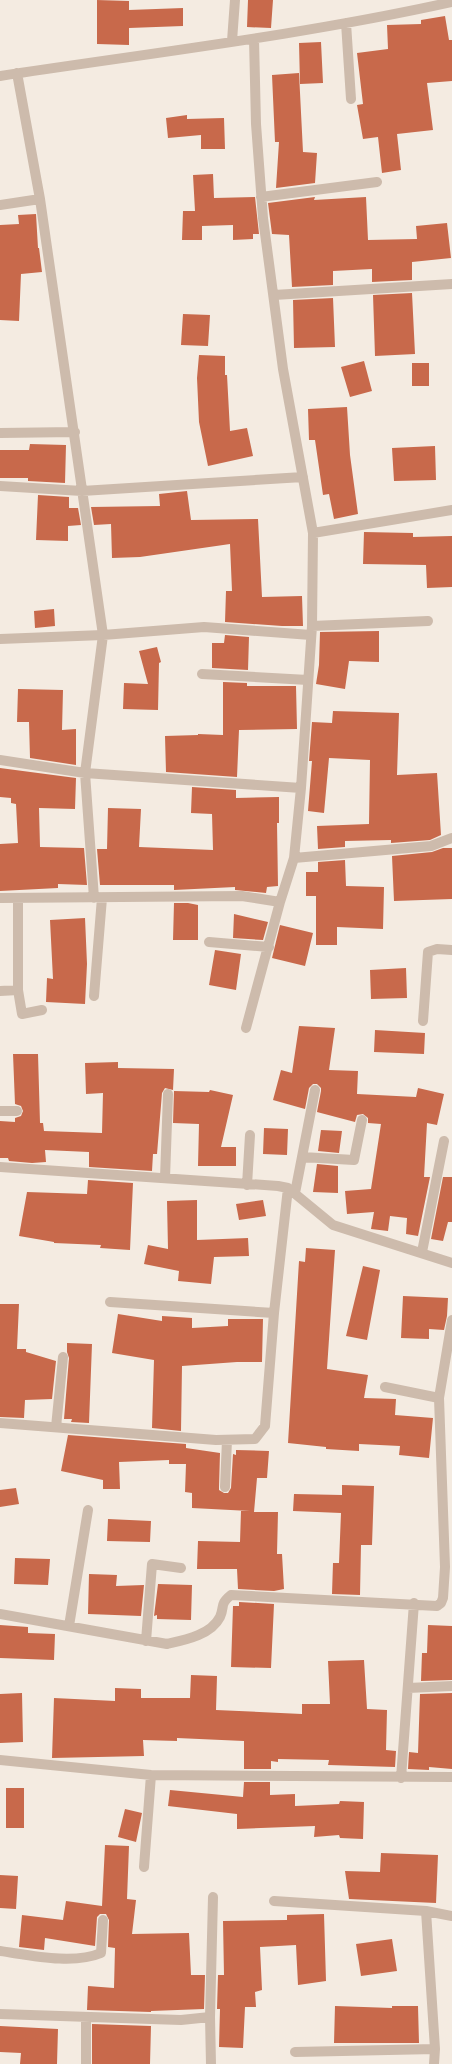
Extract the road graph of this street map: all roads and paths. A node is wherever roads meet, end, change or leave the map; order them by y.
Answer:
1 (235, 0) edge
2 (452, 2) edge
3 (346, 23) junction
4 (254, 39) junction
5 (232, 41) junction
6 (17, 74) junction
7 (0, 76) edge
8 (351, 99) dead end
9 (377, 182) dead end
10 (261, 197) junction
11 (40, 199) junction
12 (0, 206) edge
13 (452, 284) edge
14 (274, 295) junction
15 (75, 432) junction
16 (0, 433) edge
17 (303, 477) junction
18 (0, 486) edge
19 (82, 491) junction
20 (452, 510) edge
21 (313, 533) junction
22 (428, 621) dead end
23 (311, 630) junction
24 (103, 635) junction
25 (0, 639) edge
26 (202, 674) dead end
27 (308, 680) junction
28 (0, 760) edge
29 (85, 773) junction
30 (301, 788) junction
31 (452, 838) edge
32 (294, 858) junction
33 (0, 898) edge
34 (18, 898) junction
35 (98, 898) junction
36 (280, 902) junction
37 (209, 942) dead end
38 (269, 947) junction
39 (452, 950) edge
40 (18, 990) junction
41 (0, 991) edge
42 (94, 996) dead end
43 (42, 1010) dead end
44 (423, 1021) dead end
45 (246, 1028) dead end
46 (315, 1090) dead end
47 (168, 1094) dead end
48 (0, 1111) edge
49 (17, 1111) dead end
50 (362, 1120) dead end
51 (250, 1135) dead end
52 (444, 1141) dead end
53 (302, 1157) junction
54 (0, 1167) edge
55 (165, 1178) junction
56 (247, 1185) junction
57 (291, 1191) junction
58 (422, 1252) junction
59 (452, 1264) edge
60 (110, 1302) dead end
61 (274, 1313) junction
62 (452, 1320) edge
63 (64, 1358) dead end
64 (385, 1387) dead end
65 (439, 1398) junction
66 (0, 1423) edge
67 (56, 1427) junction
68 (227, 1440) junction
69 (225, 1487) dead end
70 (88, 1510) dead end
71 (182, 1568) dead end
72 (414, 1603) junction
73 (0, 1614) edge
74 (69, 1626) junction
75 (146, 1641) junction
76 (452, 1686) edge
77 (408, 1688) junction
78 (0, 1760) edge
79 (151, 1775) junction
80 (452, 1777) edge
81 (401, 1778) junction
82 (144, 1867) dead end
83 (213, 1896) dead end
84 (274, 1901) dead end
85 (426, 1911) junction
86 (452, 1916) edge
87 (103, 1920) dead end
88 (0, 1951) edge
89 (0, 2014) edge
90 (86, 2017) junction
91 (210, 2017) junction
92 (435, 2049) junction
93 (295, 2052) dead end
94 (86, 2064) edge
95 (211, 2064) edge
96 (434, 2064) edge

1 - 5 street
2 - 3 street
3 - 4 street
3 - 8 street
4 - 5 street
4 - 10 street
5 - 6 street
6 - 7 street
6 - 11 street
9 - 10 street
10 - 14 street
11 - 12 street
11 - 15 street
13 - 14 street
14 - 17 street
15 - 16 street
15 - 19 street
17 - 19 street
17 - 21 street
18 - 19 street
19 - 24 street
20 - 21 street
21 - 23 street
22 - 23 street
23 - 24 street
23 - 27 street
24 - 25 street
24 - 29 street
26 - 27 street
27 - 30 street
28 - 29 street
29 - 30 street
29 - 35 street
30 - 32 street
31 - 32 street
32 - 36 street
33 - 34 street
34 - 35 street
34 - 40 street
35 - 36 street
35 - 42 street
36 - 38 street
37 - 38 street
38 - 45 street
39 - 44 street
40 - 41 street
40 - 43 street
46 - 53 street
47 - 55 street
48 - 49 street
50 - 53 street
51 - 56 street
52 - 58 street
53 - 57 street
54 - 55 street
55 - 56 street
56 - 57 street
57 - 58 street
57 - 61 street
58 - 59 street
60 - 61 street
61 - 68 street
62 - 65 street
63 - 67 street
64 - 65 street
65 - 72 street
66 - 67 street
67 - 68 street
68 - 69 street
70 - 74 street
71 - 75 street
72 - 75 street
72 - 77 street
73 - 74 street
74 - 75 street
76 - 77 street
77 - 81 street
78 - 79 street
79 - 81 street
79 - 82 street
80 - 81 street
83 - 91 street
84 - 85 street
85 - 86 street
85 - 92 street
87 - 88 street
89 - 90 street
90 - 91 street
90 - 94 street
91 - 95 street
92 - 93 street
92 - 96 street

